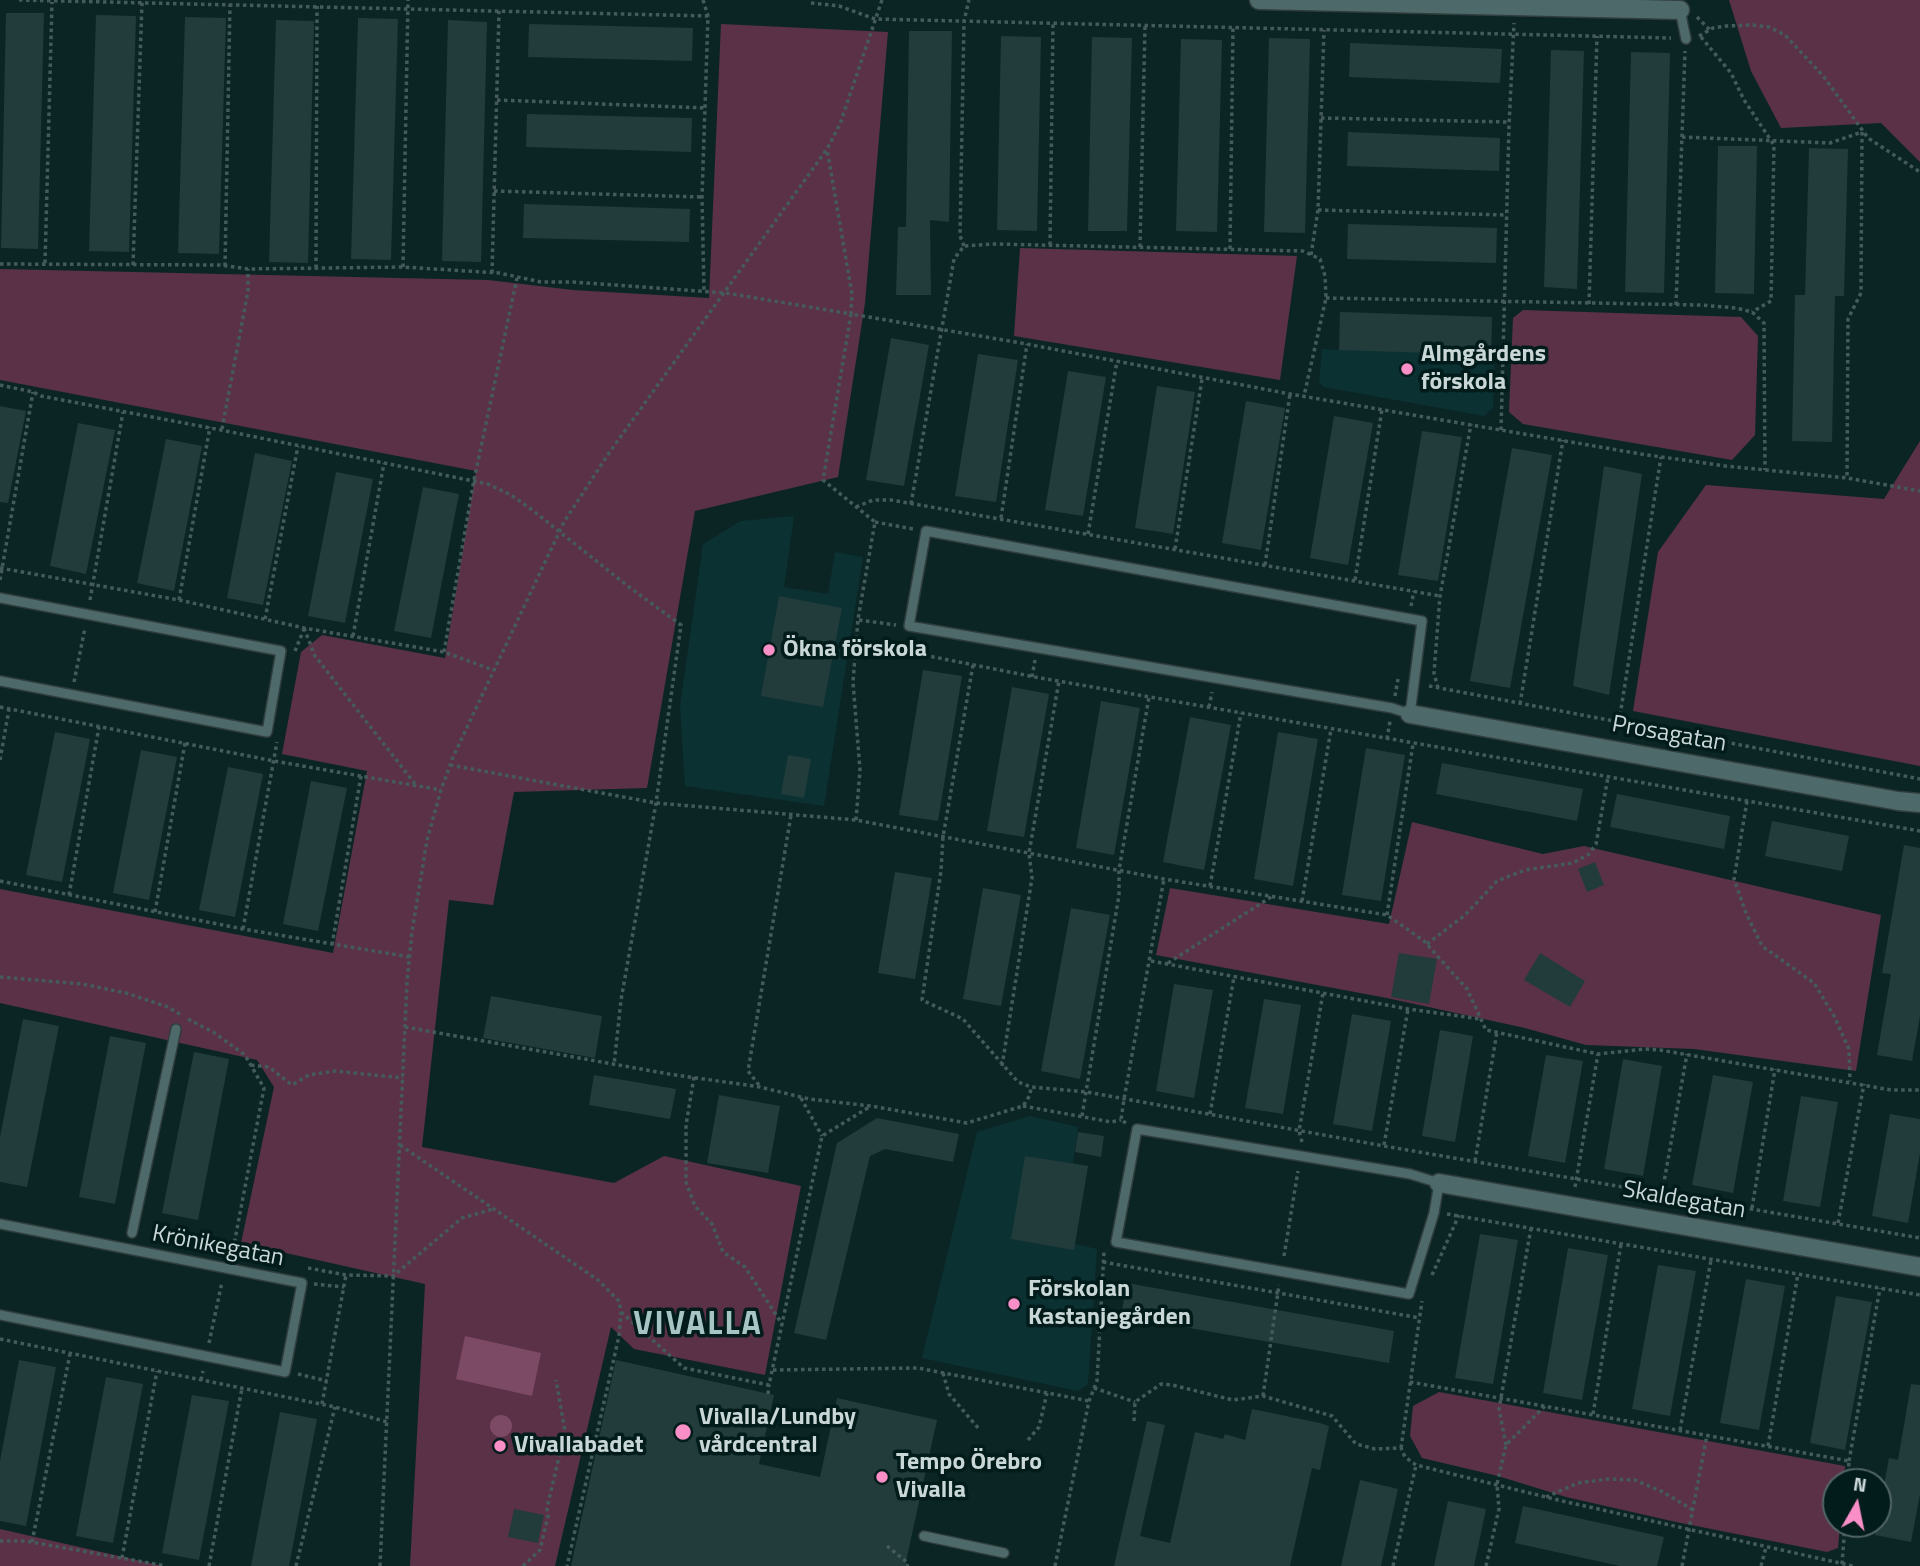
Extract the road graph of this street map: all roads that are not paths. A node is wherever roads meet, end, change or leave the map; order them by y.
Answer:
1 (1259, 0) edge
2 (1294, 0) edge
3 (1680, 10) joint
4 (1686, 39) road end
5 (0, 598) edge
6 (0, 681) edge
7 (1410, 713) junction
8 (1920, 803) edge
9 (176, 1029) dead end
10 (1439, 1183) junction
11 (0, 1224) edge
12 (132, 1233) dead end
13 (1920, 1267) edge
14 (0, 1315) edge
15 (924, 1536) dead end
16 (1004, 1553) dead end

1 - 2 street
2 - 3 street
3 - 4 lane
5 - 6 lane
7 - 7 lane
7 - 8 street, Prosagatan
9 - 12 lane
10 - 10 lane
10 - 13 street, Skaldegatan
11 - 14 lane, Krönikegatan
15 - 16 lane

